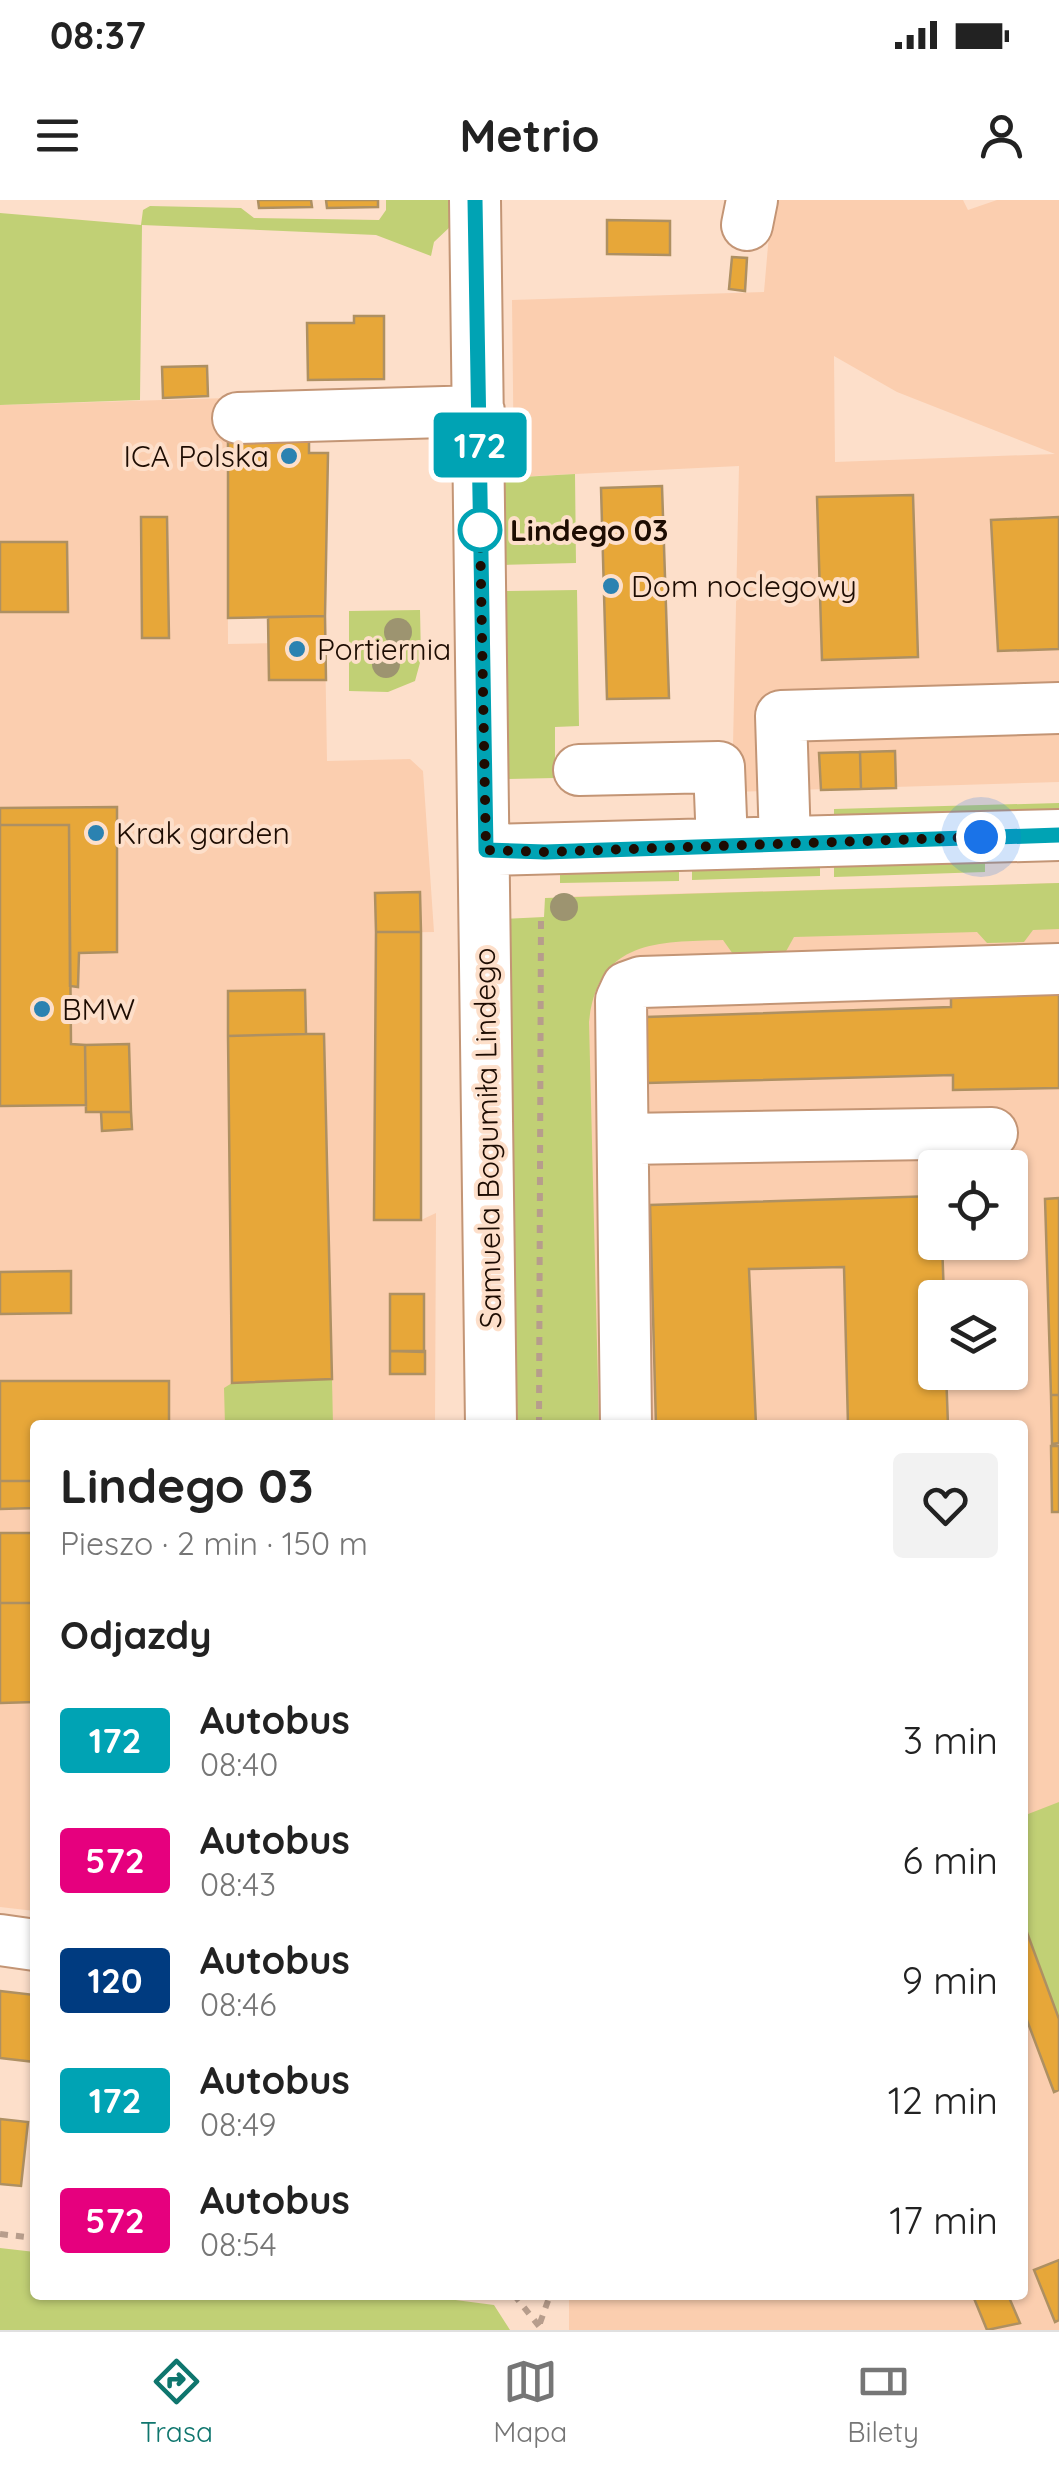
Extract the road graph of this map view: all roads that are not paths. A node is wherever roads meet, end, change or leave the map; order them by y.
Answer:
1 (475, 200) edge
2 (238, 418) dead end
3 (491, 432) junction
4 (1059, 708) edge
5 (578, 770) dead end
6 (1059, 835) edge
7 (786, 842) junction
8 (722, 844) junction
9 (486, 850) junction
10 (1059, 969) edge
11 (992, 1133) dead end
12 (624, 1139) junction
13 (491, 1420) edge
14 (626, 1420) edge
15 (0, 1940) edge
16 (30, 1944) edge

1 - 3 street, Samuela Bogumiła Lindego
2 - 3 street
3 - 9 street, Samuela Bogumiła Lindego
4 - 7 street
5 - 8 street
6 - 7 street
7 - 8 street
8 - 9 street
9 - 13 street, Samuela Bogumiła Lindego
10 - 12 street
11 - 12 street
12 - 14 street
15 - 16 street

